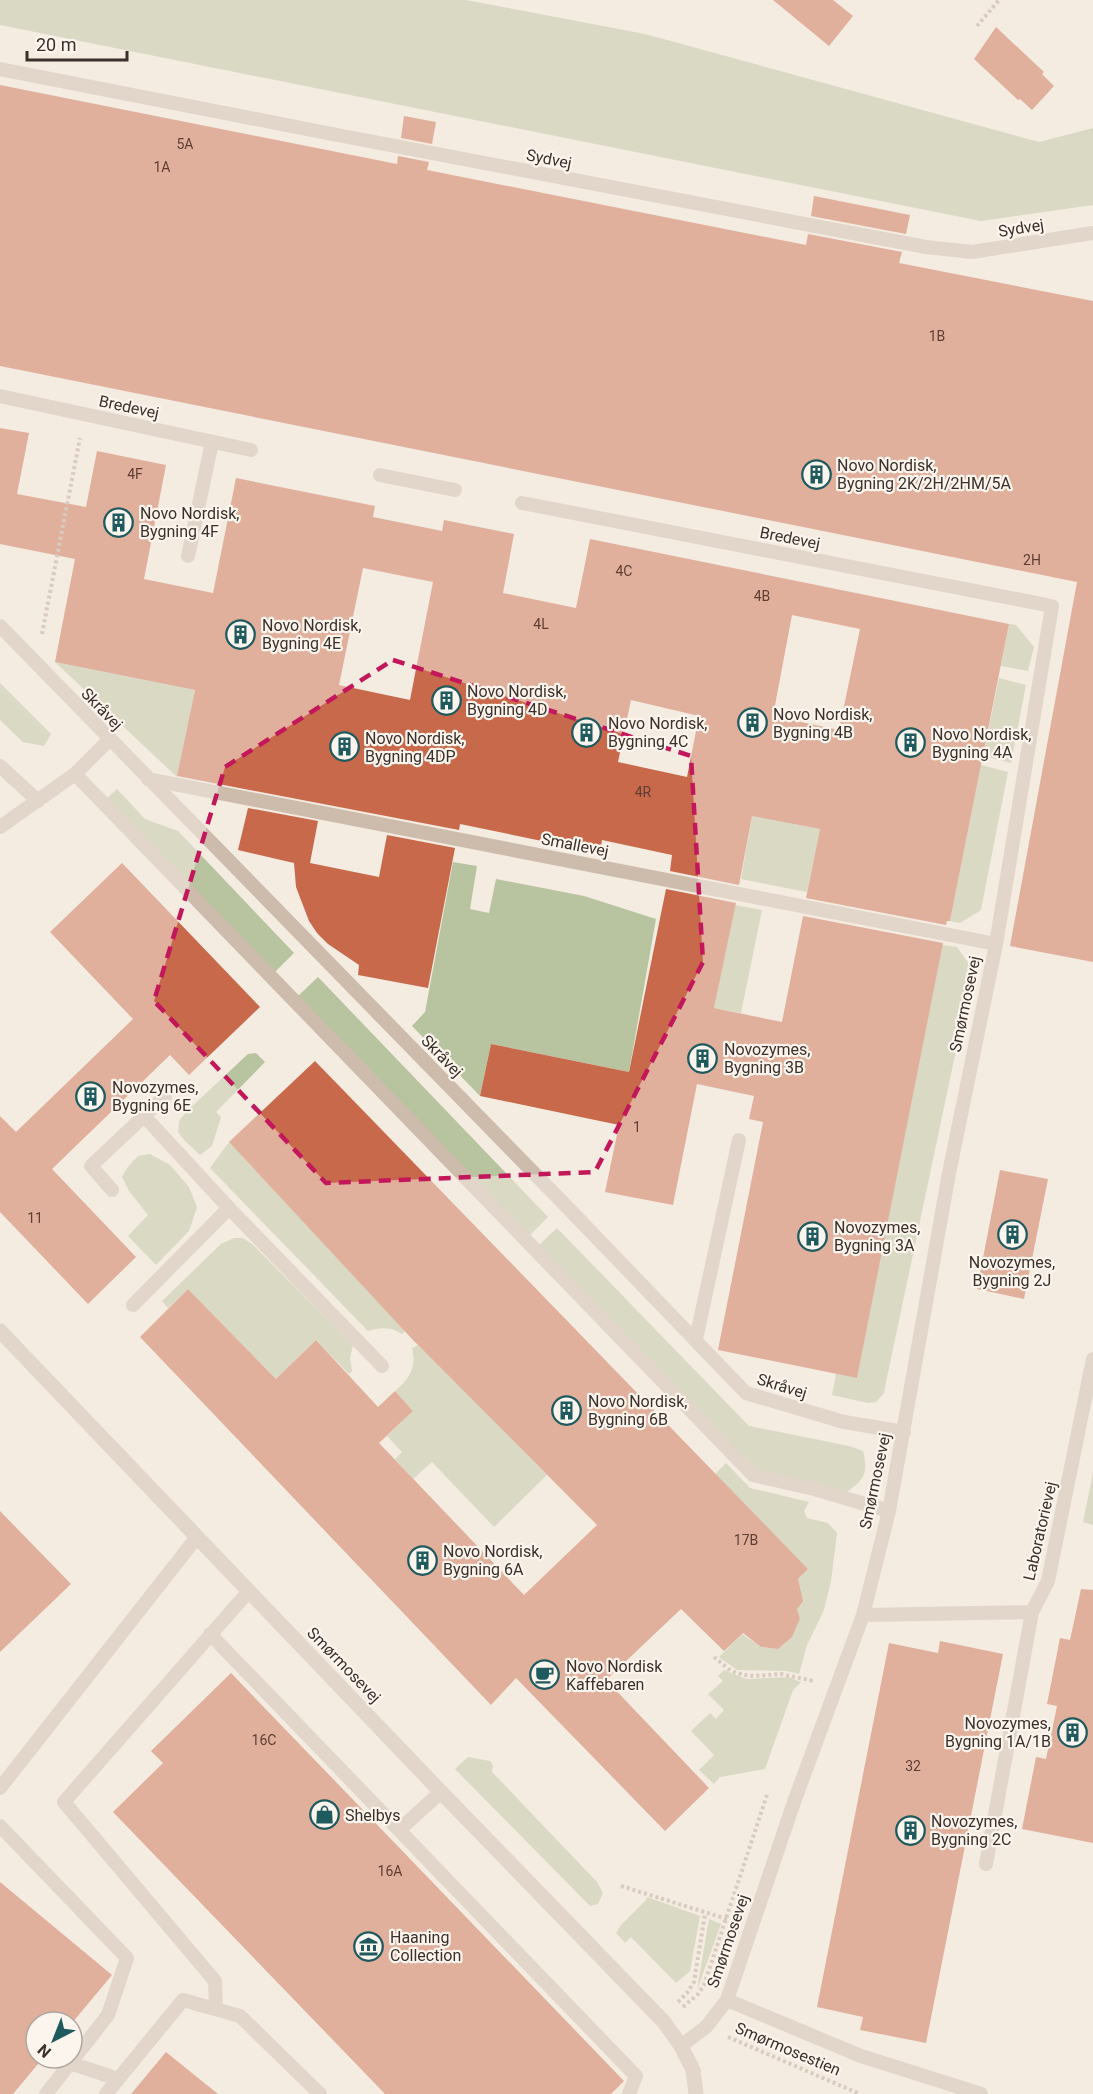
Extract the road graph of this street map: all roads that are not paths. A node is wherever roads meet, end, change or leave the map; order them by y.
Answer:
1 (0, 69) edge
2 (1093, 233) edge
3 (0, 396) edge
4 (212, 442) junction
5 (251, 450) dead end
6 (380, 475) dead end
7 (454, 490) dead end
8 (522, 502) dead end
9 (188, 556) dead end
10 (1053, 606) joint
11 (0, 626) edge
12 (109, 740) junction
13 (0, 766) edge
14 (75, 774) junction
15 (148, 779) junction
16 (38, 801) junction
17 (0, 827) edge
18 (996, 944) junction
19 (165, 1095) dead end
20 (144, 1116) junction
21 (739, 1140) dead end
22 (111, 1190) dead end
23 (229, 1208) junction
24 (133, 1305) dead end
25 (0, 1331) edge
26 (696, 1340) junction
27 (1093, 1359) edge
28 (382, 1366) dead end
29 (904, 1432) junction
30 (889, 1510) junction
31 (197, 1538) junction
32 (249, 1592) junction
33 (1032, 1612) junction
34 (862, 1615) junction
35 (210, 1634) junction
36 (0, 1788) edge
37 (441, 1792) junction
38 (0, 1826) edge
39 (399, 1830) junction
40 (986, 1864) dead end
41 (727, 2000) junction
42 (216, 2009) junction
43 (84, 2045) edge
44 (681, 2046) junction
45 (84, 2068) edge
46 (65, 2070) edge
47 (118, 2079) junction
48 (46, 2094) edge
49 (106, 2094) edge
50 (320, 2094) edge
51 (629, 2094) edge
52 (696, 2094) edge
53 (981, 2094) edge

1 - 2 lane, Sydvej
3 - 4 lane, Bredevej
4 - 5 lane, Bredevej
4 - 9 lane
6 - 7 lane
8 - 10 lane, Bredevej
10 - 18 lane, Smørmosevej
11 - 12 lane, Skråvej
12 - 14 lane
12 - 15 lane, Skråvej
13 - 16 lane
14 - 16 lane
14 - 30 lane
15 - 18 lane, Smallevej
15 - 26 lane, Skråvej
16 - 17 lane
18 - 29 lane, Smørmosevej
19 - 20 lane
20 - 22 lane
20 - 23 lane
21 - 26 lane
23 - 24 lane
23 - 28 lane
25 - 31 street, Smørmosevej
26 - 29 lane, Skråvej
27 - 33 lane, Laboratorievej
29 - 30 lane, Smørmosevej
30 - 34 lane, Smørmosevej
31 - 32 street, Smørmosevej
31 - 36 lane
32 - 35 lane
32 - 37 street, Smørmosevej
33 - 34 lane
33 - 40 lane, Laboratorievej
34 - 41 lane, Smørmosevej
35 - 39 lane
35 - 42 lane
37 - 39 lane
37 - 44 street, Smørmosevej
38 - 43 lane
39 - 51 lane
41 - 44 lane, Smørmosevej
41 - 53 lane
42 - 47 lane
42 - 50 lane
44 - 52 street
45 - 47 lane
46 - 48 lane
47 - 49 lane

